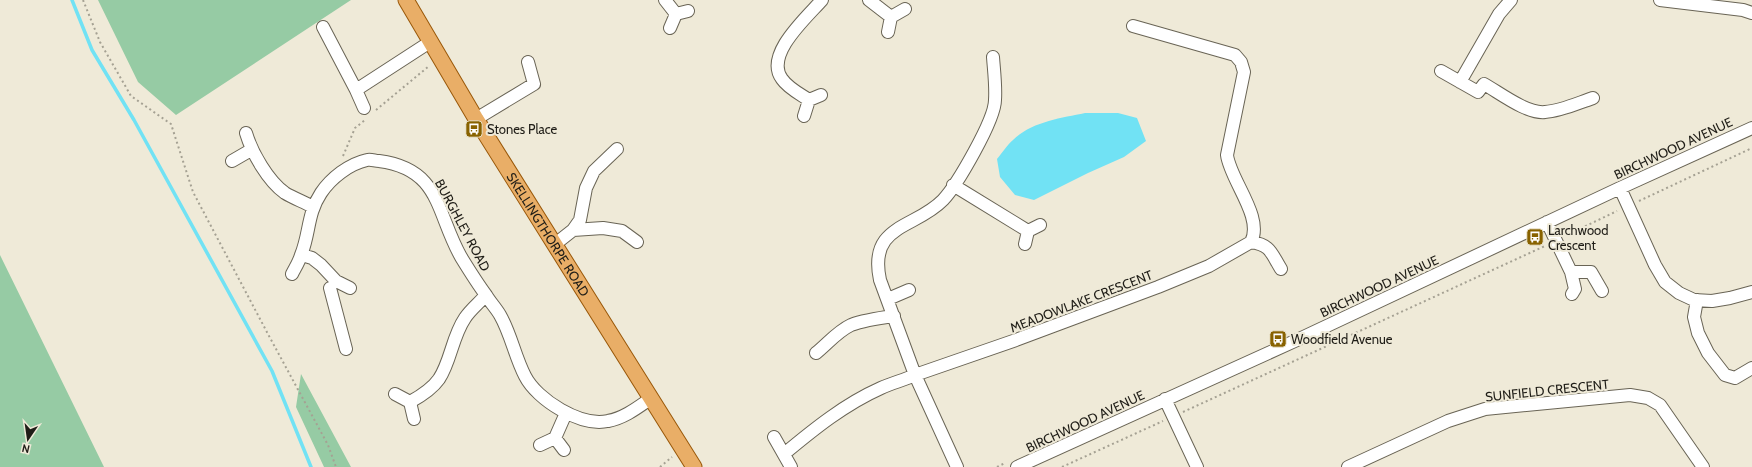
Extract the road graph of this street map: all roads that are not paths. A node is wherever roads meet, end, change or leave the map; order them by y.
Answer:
1 (406, 0) edge
2 (665, 0) edge
3 (822, 0) edge
4 (869, 0) edge
5 (1511, 0) edge
6 (1660, 0) edge
7 (905, 10) dead end
8 (688, 11) dead end
9 (1752, 13) edge
10 (676, 14) junction
11 (891, 17) junction
12 (1133, 26) dead end
13 (323, 27) dead end
14 (670, 28) dead end
15 (888, 32) dead end
16 (430, 42) junction
17 (993, 57) dead end
18 (528, 62) dead end
19 (1441, 72) dead end
20 (1460, 82) junction
21 (356, 90) junction
22 (821, 95) dead end
23 (1593, 98) dead end
24 (809, 100) junction
25 (368, 112) road end
26 (804, 116) dead end
27 (476, 119) junction
28 (1752, 128) edge
29 (246, 133) dead end
30 (617, 149) dead end
31 (251, 150) junction
32 (232, 161) dead end
33 (953, 185) junction
34 (1620, 188) junction
35 (313, 207) junction
36 (1547, 222) junction
37 (1040, 225) dead end
38 (573, 230) junction
39 (1028, 231) junction
40 (637, 242) dead end
41 (1251, 242) junction
42 (1025, 244) dead end
43 (554, 245) junction
44 (302, 255) junction
45 (1282, 269) dead end
46 (1571, 272) junction
47 (292, 274) dead end
48 (330, 288) junction
49 (350, 288) dead end
50 (909, 290) dead end
51 (1602, 291) dead end
52 (1752, 292) edge
53 (1572, 294) dead end
54 (486, 295) junction
55 (888, 299) junction
56 (1697, 300) junction
57 (894, 316) junction
58 (346, 349) dead end
59 (816, 353) dead end
60 (1752, 368) edge
61 (915, 375) junction
62 (395, 394) dead end
63 (650, 399) junction
64 (1166, 399) junction
65 (410, 402) junction
66 (566, 413) junction
67 (414, 419) dead end
68 (774, 437) dead end
69 (555, 438) junction
70 (540, 445) dead end
71 (564, 450) dead end
72 (784, 454) junction
73 (694, 467) edge
74 (791, 467) edge
75 (957, 467) edge
76 (1018, 467) edge
77 (1197, 467) edge
78 (1348, 467) edge
79 (1704, 467) edge

1 - 16 main road, SKELLINGTHORPE ROAD
2 - 10 street
3 - 24 street
4 - 11 street
5 - 20 street
6 - 9 street
7 - 11 street
8 - 10 street
10 - 14 street
11 - 15 street
12 - 41 street
13 - 21 street
16 - 21 street
16 - 27 main road, SKELLINGTHORPE ROAD
17 - 33 street
18 - 27 street
19 - 20 street
20 - 23 street
21 - 25 street
22 - 24 street
24 - 26 street
27 - 43 main road, SKELLINGTHORPE ROAD
28 - 34 street, BIRCHWOOD AVENUE
29 - 31 street
30 - 38 street
31 - 32 street
31 - 35 street
33 - 39 street
33 - 55 street
34 - 36 street, BIRCHWOOD AVENUE
34 - 56 street
35 - 44 street, BURGHLEY ROAD
35 - 54 street, BURGHLEY ROAD
36 - 46 street
36 - 64 street, BIRCHWOOD AVENUE
37 - 39 street
38 - 40 street
38 - 43 street
39 - 42 street
41 - 45 street
41 - 61 street, MEADOWLAKE CRESCENT
43 - 63 main road, SKELLINGTHORPE ROAD
44 - 47 street, BURGHLEY ROAD
44 - 48 street
46 - 51 street
46 - 53 street
48 - 49 street
48 - 58 street
50 - 55 street
52 - 56 street
54 - 65 street
54 - 66 street, BURGHLEY ROAD
55 - 57 street
56 - 60 street
57 - 59 street
57 - 61 street
61 - 72 street, MEADOWLAKE CRESCENT
61 - 75 street
62 - 65 street
63 - 66 street, BURGHLEY ROAD
63 - 73 main road, SKELLINGTHORPE ROAD
64 - 76 street, BIRCHWOOD AVENUE
64 - 77 street
65 - 67 street
66 - 69 street
68 - 72 street
69 - 70 street
69 - 71 street
72 - 74 street
78 - 79 street, SUNFIELD CRESCENT

